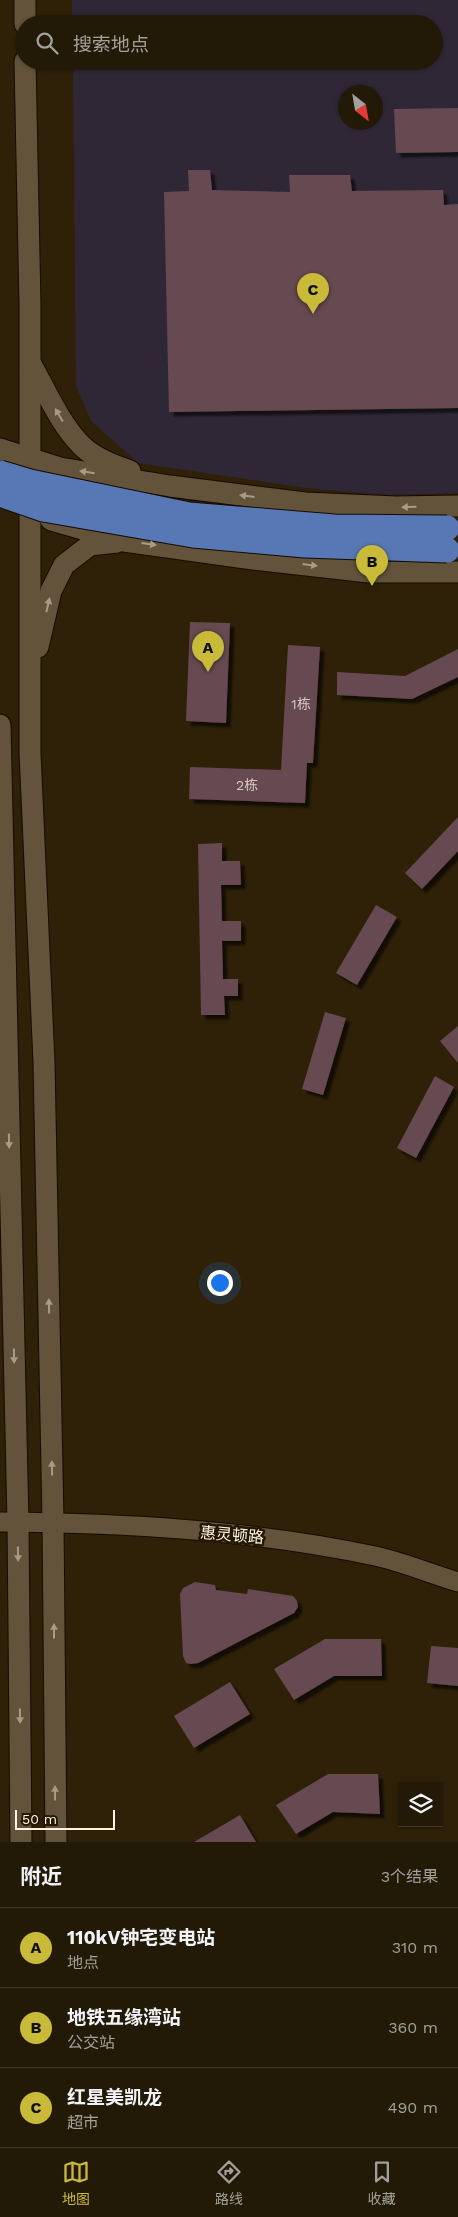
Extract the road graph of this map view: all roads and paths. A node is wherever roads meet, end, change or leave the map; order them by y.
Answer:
1 (25, 0) edge
2 (25, 15) edge
3 (25, 70) edge
4 (30, 361) junction
5 (0, 449) edge
6 (30, 457) junction
7 (0, 472) edge
8 (170, 486) junction
9 (0, 494) edge
10 (0, 506) edge
11 (458, 506) edge
12 (31, 514) junction
13 (124, 541) junction
14 (458, 572) edge
15 (29, 686) junction
16 (0, 725) edge
17 (9, 1522) edge
18 (53, 1522) junction
19 (458, 1582) edge
20 (21, 1842) edge
21 (56, 1842) edge

1 - 2 main road
3 - 4 main road
4 - 6 main road
8 -> 4 main road
5 - 6 main road
8 -> 6 main road
6 - 12 main road
7 - 9 highway, bridge
11 -> 8 main road
10 - 12 main road
12 - 13 main road
12 - 15 main road
13 -> 14 main road
15 -> 13 main road
18 -> 15 main road
16 -> 17 main road
17 - 18 street, 惠灵顿路
17 -> 20 main road
18 - 19 street, 惠灵顿路
21 -> 18 main road

